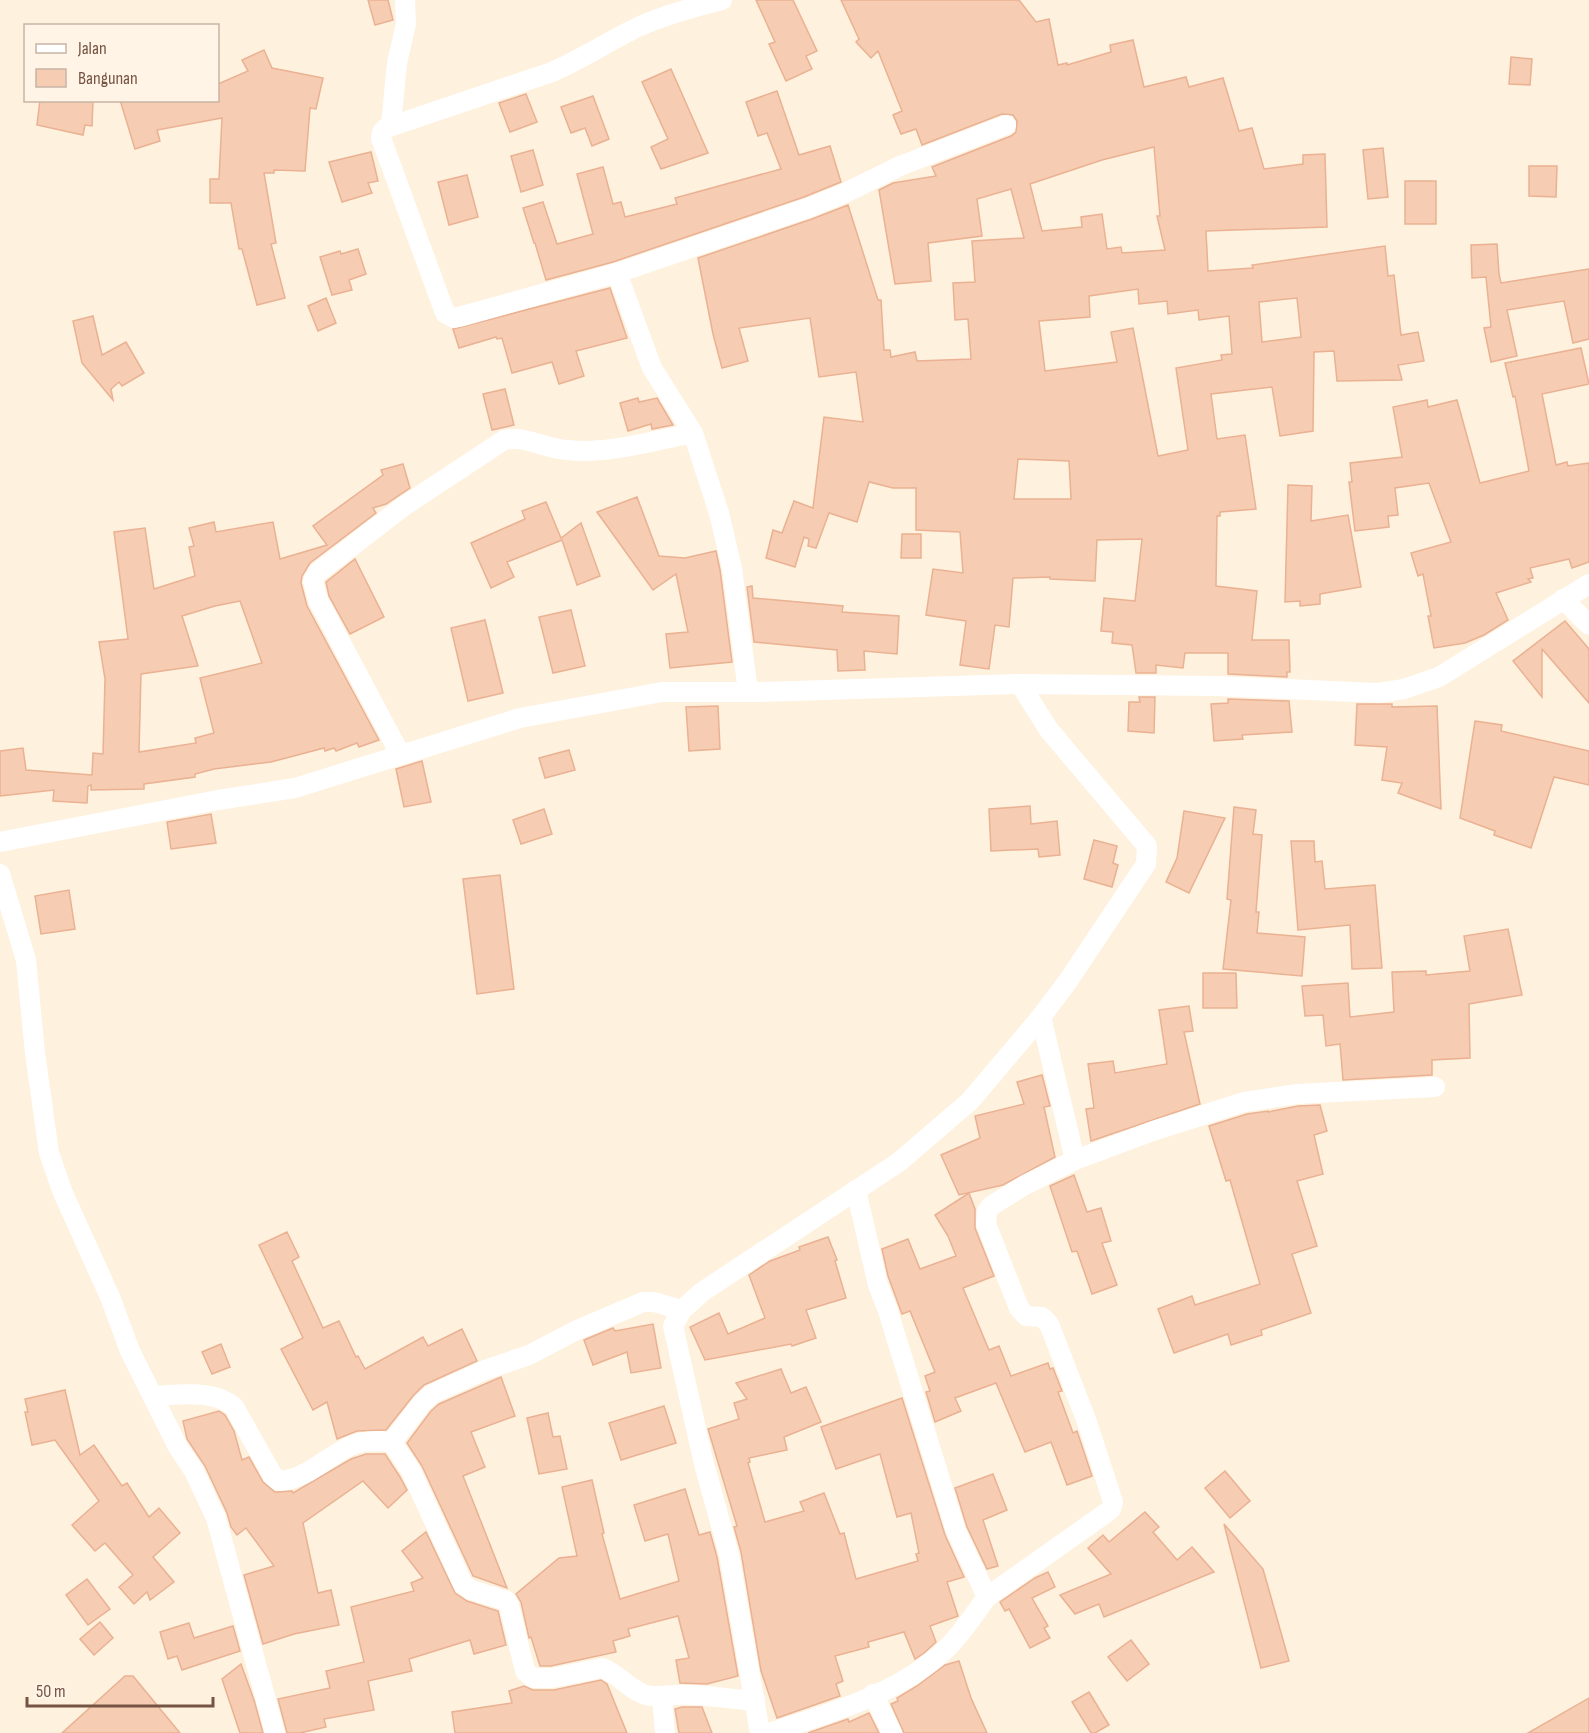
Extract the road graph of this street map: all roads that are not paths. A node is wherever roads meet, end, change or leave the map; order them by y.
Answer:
1 (405, 0) edge
2 (722, 0) edge
3 (391, 125) junction
4 (1006, 125) dead end
5 (618, 273) junction
6 (693, 433) junction
7 (1589, 584) edge
8 (1563, 599) junction
9 (1589, 625) edge
10 (1020, 684) junction
11 (748, 692) junction
12 (400, 754) junction
13 (0, 842) edge
14 (0, 874) edge
15 (1041, 1017) junction
16 (1435, 1087) dead end
17 (1075, 1160) junction
18 (856, 1190) junction
19 (682, 1310) junction
20 (154, 1396) junction
21 (392, 1442) junction
22 (987, 1597) junction
23 (873, 1694) junction
24 (662, 1696) junction
25 (755, 1701) junction
26 (275, 1733) edge
27 (665, 1733) edge
28 (760, 1733) edge
29 (769, 1733) edge
30 (892, 1733) edge

1 - 3 street
2 - 3 street
3 - 5 street
4 - 5 street
5 - 6 street
6 - 11 street
6 - 12 street
7 - 8 street
8 - 9 street
8 - 10 street
10 - 11 street
10 - 15 street
11 - 12 street
12 - 13 street
14 - 20 street
15 - 17 street
15 - 18 street
16 - 17 street
17 - 22 street
18 - 19 street
18 - 22 street
19 - 21 street
19 - 25 street
20 - 21 street
20 - 26 street
21 - 24 street
22 - 23 street
23 - 29 street
23 - 30 street
24 - 25 street
24 - 27 street
25 - 28 street

